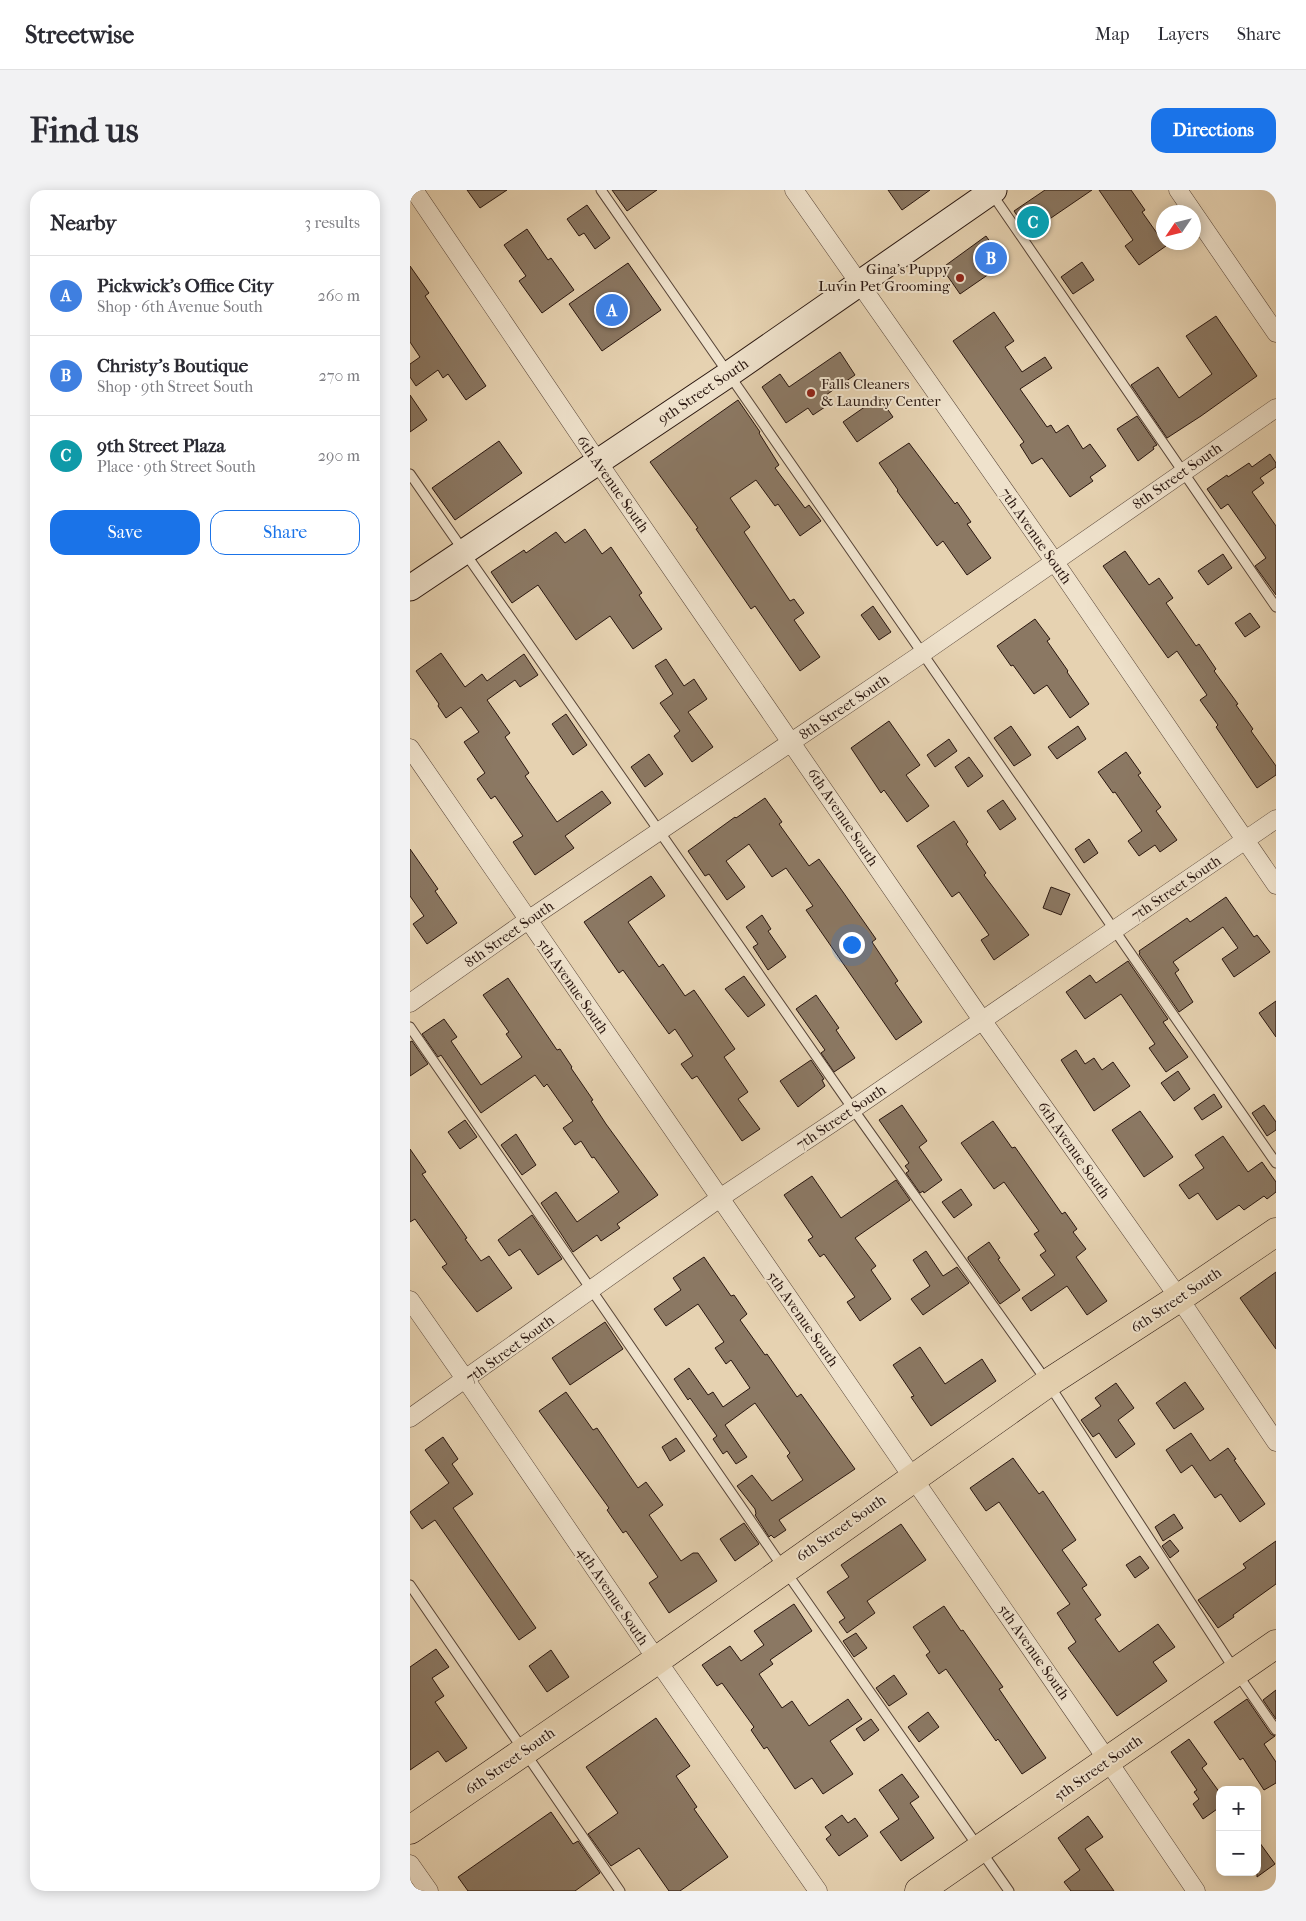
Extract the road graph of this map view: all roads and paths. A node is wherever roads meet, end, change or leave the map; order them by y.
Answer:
1 (414, 190) edge
2 (601, 190) edge
3 (794, 190) edge
4 (1178, 190) edge
5 (991, 191) edge
6 (859, 284) junction
7 (1276, 333) edge
8 (729, 374) junction
9 (1276, 408) edge
10 (598, 462) junction
11 (1184, 472) junction
12 (410, 474) edge
13 (462, 552) junction
14 (1054, 562) junction
15 (410, 588) edge
16 (1276, 607) edge
17 (923, 653) junction
18 (792, 742) junction
19 (410, 748) edge
20 (1276, 819) edge
21 (659, 832) junction
22 (1245, 840) junction
23 (1276, 885) edge
24 (528, 920) junction
25 (1114, 930) junction
26 (410, 1003) edge
27 (982, 1020) junction
28 (410, 1028) edge
29 (853, 1109) junction
30 (1276, 1164) edge
31 (720, 1198) junction
32 (1276, 1232) edge
33 (591, 1290) junction
34 (1179, 1298) junction
35 (410, 1300) edge
36 (466, 1380) junction
37 (1048, 1383) junction
38 (410, 1418) edge
39 (1276, 1442) edge
40 (913, 1477) junction
41 (784, 1569) junction
42 (410, 1585) edge
43 (1276, 1644) edge
44 (656, 1660) junction
45 (1236, 1672) junction
46 (1276, 1730) edge
47 (524, 1751) junction
48 (1108, 1761) junction
49 (410, 1830) edge
50 (980, 1849) junction
51 (410, 1864) edge
52 (429, 1891) edge
53 (620, 1891) edge
54 (818, 1891) edge
55 (919, 1891) edge
56 (1009, 1891) edge
57 (1196, 1891) edge

1 - 10 street, 6th Avenue South
2 - 8 lane
3 - 6 street, 7th Avenue South
4 - 7 street
5 - 6 main road, 9th Street South
5 - 11 lane
6 - 8 main road, 9th Street South
6 - 14 street, 7th Avenue South
8 - 10 main road, 9th Street South
8 - 17 lane
9 - 11 street, 8th Street South
10 - 13 main road, 9th Street South
10 - 18 street, 6th Avenue South
11 - 14 street, 8th Street South
11 - 16 lane
12 - 13 lane
13 - 15 main road, 9th Street South
13 - 21 lane
14 - 17 street, 8th Street South
14 - 22 street, 7th Avenue South
17 - 18 street, 8th Street South
17 - 25 lane
18 - 21 street, 8th Street South
18 - 27 street, 6th Avenue South
19 - 24 street, 5th Avenue South
20 - 22 street, 7th Street South
21 - 24 street, 8th Street South
21 - 29 lane
22 - 23 street, 7th Avenue South
22 - 25 street, 7th Street South
24 - 26 street, 8th Street South
24 - 31 street, 5th Avenue South
25 - 27 street, 7th Street South
25 - 30 lane
27 - 29 street, 7th Street South
27 - 34 street, 6th Avenue South
28 - 33 lane
29 - 31 street, 7th Street South
29 - 37 lane
31 - 33 street, 7th Street South
31 - 40 street, 5th Avenue South
32 - 34 main road, 6th Street South
33 - 36 street, 7th Street South
33 - 41 lane
34 - 37 main road, 6th Street South
34 - 39 street, 6th Avenue South
35 - 36 street, 4th Avenue South
36 - 38 street, 7th Street South
36 - 44 street, 4th Avenue South
37 - 40 main road, 6th Street South
37 - 45 lane
40 - 41 main road, 6th Street South
40 - 48 street, 5th Avenue South
41 - 44 main road, 6th Street South
41 - 50 lane
42 - 47 lane
43 - 45 main road, 5th Street South
44 - 47 main road, 6th Street South
44 - 54 street, 4th Avenue South
45 - 46 lane
45 - 48 main road, 5th Street South
47 - 49 main road, 6th Street South
47 - 53 lane
48 - 50 main road, 5th Street South
48 - 57 street, 5th Avenue South
50 - 55 main road, 5th Street South
50 - 56 lane
51 - 52 street

